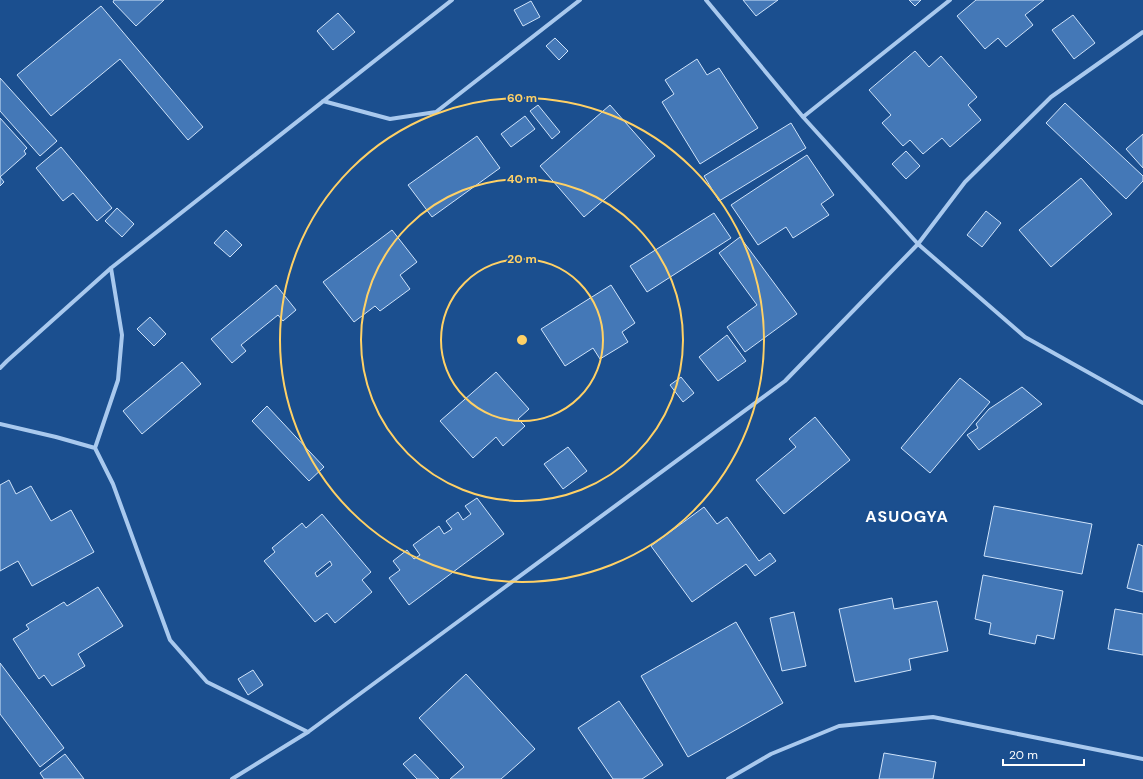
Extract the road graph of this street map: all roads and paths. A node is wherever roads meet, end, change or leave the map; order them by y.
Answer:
1 (452, 0) edge
2 (580, 0) edge
3 (706, 0) edge
4 (950, 0) edge
5 (1143, 32) edge
6 (323, 101) junction
7 (803, 117) junction
8 (918, 244) junction
9 (111, 268) junction
10 (0, 368) edge
11 (1143, 403) edge
12 (0, 424) edge
13 (95, 448) junction
14 (308, 732) junction
15 (1143, 759) edge
16 (232, 779) edge
17 (728, 779) edge

1 - 6 street
2 - 6 street
3 - 7 street
4 - 7 street
5 - 8 street
6 - 9 street
7 - 8 street
8 - 11 street
8 - 14 street
9 - 10 street
9 - 13 street
12 - 13 street
13 - 14 street
14 - 16 street
15 - 17 street

